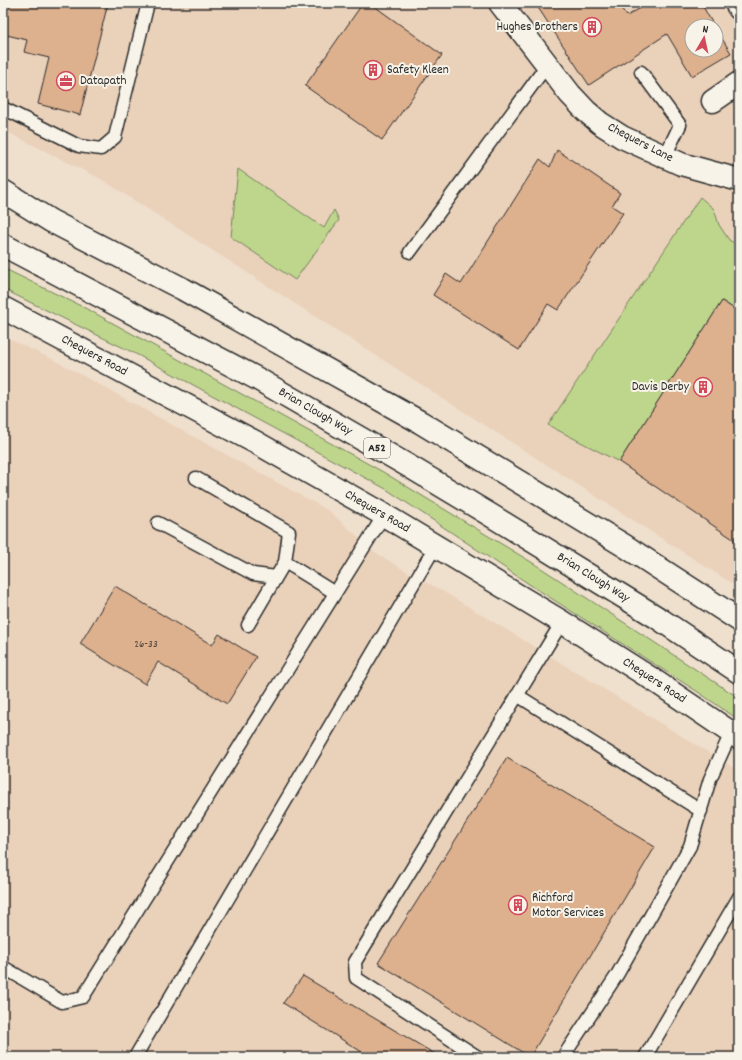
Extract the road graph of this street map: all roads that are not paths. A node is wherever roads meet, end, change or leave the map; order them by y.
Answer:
1 (148, 3) edge
2 (500, 3) edge
3 (736, 3) edge
4 (739, 8) edge
5 (547, 65) junction
6 (641, 72) dead end
7 (739, 83) edge
8 (713, 101) dead end
9 (3, 108) edge
10 (665, 156) junction
11 (739, 180) edge
12 (3, 191) edge
13 (3, 245) edge
14 (410, 252) dead end
15 (3, 308) edge
16 (196, 478) dead end
17 (384, 515) junction
18 (158, 523) dead end
19 (435, 547) junction
20 (285, 562) junction
21 (276, 577) junction
22 (335, 593) junction
23 (739, 620) edge
24 (562, 622) junction
25 (248, 625) dead end
26 (739, 672) edge
27 (517, 695) junction
28 (735, 735) edge
29 (701, 811) junction
30 (739, 897) edge
31 (3, 967) edge
32 (135, 1057) edge
33 (478, 1057) edge
34 (563, 1057) edge
35 (645, 1057) edge

1 - 9 lane
2 - 5 main road, Chequers Lane
3 - 4 main road
5 - 10 main road, Chequers Lane
5 - 14 lane
6 - 10 lane
7 - 8 main road
10 - 11 main road, Chequers Lane
12 - 23 main road
13 - 26 main road, Brian Clough Way / A52
15 - 17 main road, Chequers Road
16 - 20 lane
17 - 19 main road, Chequers Road
17 - 22 lane
18 - 21 lane
19 - 24 main road, Chequers Road
19 - 32 lane
20 - 21 lane
20 - 22 lane
21 - 25 lane
22 - 31 lane
24 - 27 lane
24 - 28 main road, Chequers Road
27 - 29 lane
27 - 33 lane
28 - 29 lane
29 - 34 lane
30 - 35 lane

